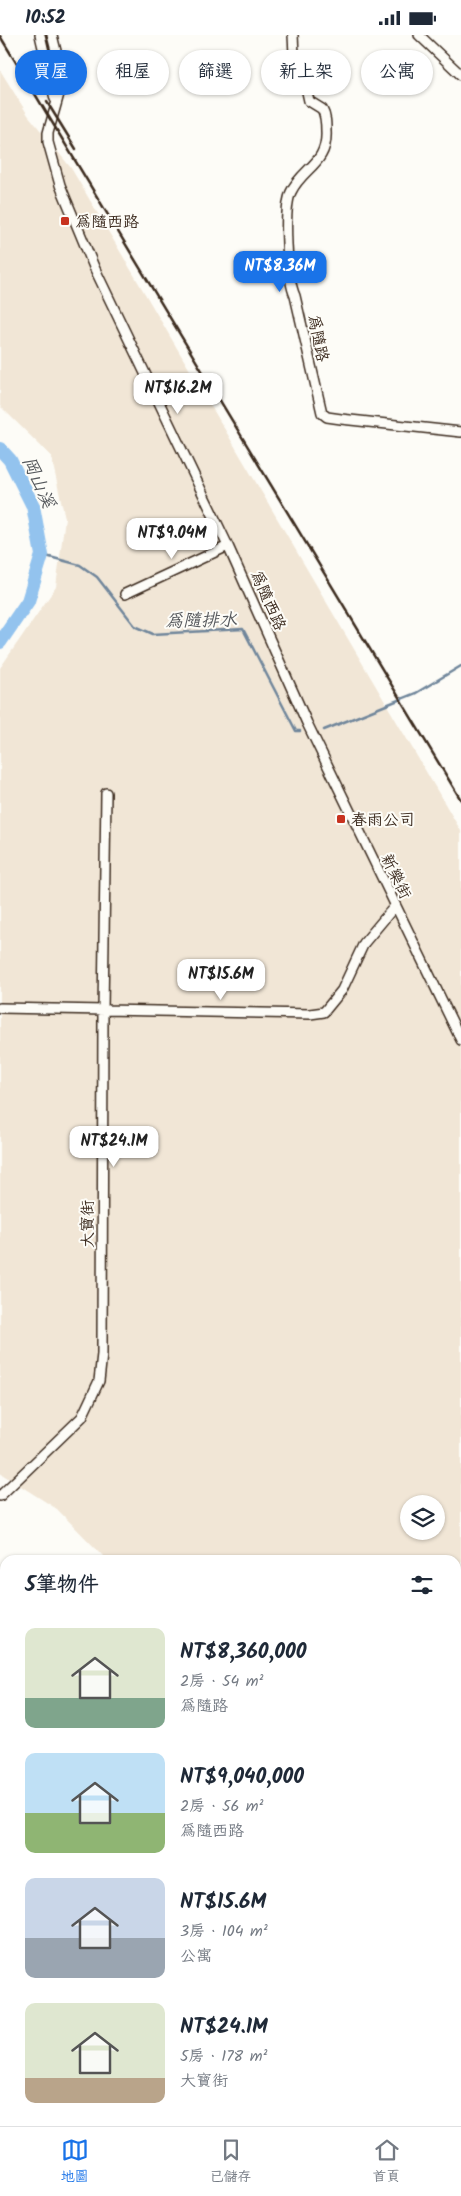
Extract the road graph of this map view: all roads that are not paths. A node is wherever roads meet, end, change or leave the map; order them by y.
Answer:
1 (40, 35) edge
2 (52, 35) edge
3 (293, 35) edge
4 (418, 35) edge
5 (461, 75) edge
6 (56, 104) junction
7 (461, 432) edge
8 (228, 546) junction
9 (125, 594) dead end
10 (307, 723) joint
11 (106, 793) dead end
12 (395, 905) junction
13 (0, 1008) edge
14 (103, 1011) junction
15 (461, 1040) edge
16 (0, 1496) edge

1 - 6 street
2 - 6 street, 為隨西路
3 - 7 street, 為隨路
4 - 5 street
6 - 8 street, 為隨西路
8 - 9 street
8 - 10 street, 為隨西路
10 - 12 street, 新樂街
11 - 14 street, 大寶街
12 - 14 street
12 - 15 street, 新樂街
13 - 14 street
14 - 16 street, 大寶街

